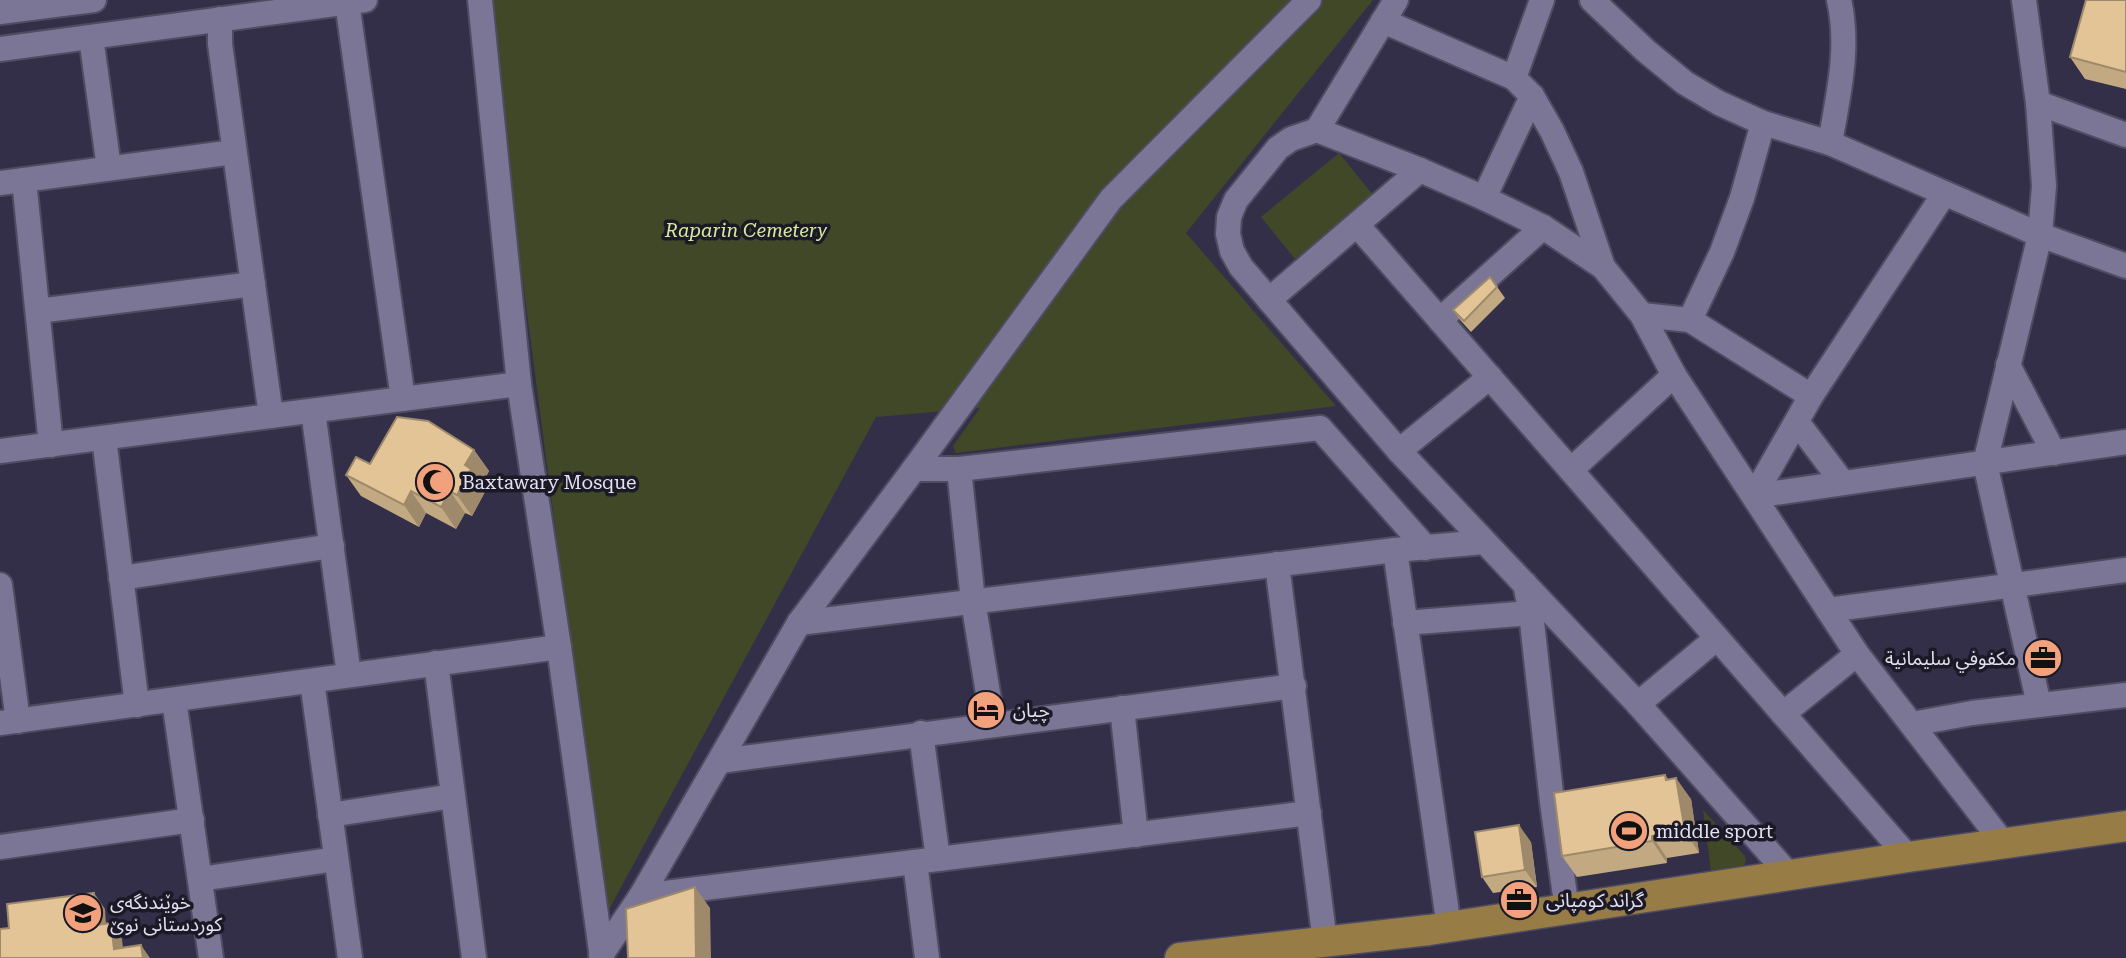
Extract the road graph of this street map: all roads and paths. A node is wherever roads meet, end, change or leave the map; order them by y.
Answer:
1 (94, 0) edge
2 (480, 0) edge
3 (1309, 0) edge
4 (1396, 0) edge
5 (1542, 0) edge
6 (1839, 0) edge
7 (2024, 0) edge
8 (356, 1) edge
9 (1597, 2) edge
10 (4, 8) edge
11 (220, 19) junction
12 (1383, 21) junction
13 (91, 37) junction
14 (0, 49) edge
15 (1523, 87) junction
16 (2038, 103) junction
17 (1763, 123) junction
18 (1317, 131) junction
19 (2126, 135) edge
20 (1830, 143) junction
21 (234, 152) junction
22 (109, 169) junction
23 (1420, 170) junction
24 (12, 181) edge
25 (1944, 194) junction
26 (1484, 198) junction
27 (1358, 226) junction
28 (1543, 227) junction
29 (2040, 235) junction
30 (2126, 266) edge
31 (1604, 267) junction
32 (253, 284) junction
33 (1269, 300) junction
34 (38, 311) junction
35 (1642, 314) junction
36 (1440, 320) junction
37 (1690, 320) junction
38 (2008, 365) junction
39 (1674, 375) junction
40 (1490, 377) junction
41 (519, 384) junction
42 (1811, 396) junction
43 (403, 399) junction
44 (313, 411) junction
45 (271, 416) junction
46 (1797, 422) junction
47 (104, 438) junction
48 (2126, 442) edge
49 (51, 445) junction
50 (0, 451) edge
51 (1399, 451) junction
52 (2054, 453) junction
53 (1985, 463) junction
54 (914, 469) junction
55 (959, 469) junction
56 (1571, 470) junction
57 (1843, 483) junction
58 (1754, 496) junction
59 (1484, 542) junction
60 (332, 546) junction
61 (1426, 548) junction
62 (1395, 550) junction
63 (1277, 564) junction
64 (2126, 570) edge
65 (121, 578) junction
66 (1525, 583) junction
67 (0, 585) edge
68 (2013, 587) junction
69 (973, 601) junction
70 (1828, 610) junction
71 (1531, 613) junction
72 (799, 623) junction
73 (1405, 623) junction
74 (1717, 638) junction
75 (559, 648) junction
76 (1857, 654) junction
77 (436, 663) junction
78 (349, 676) junction
79 (312, 681) junction
80 (1294, 686) junction
81 (2126, 695) edge
82 (174, 700) junction
83 (1638, 704) junction
84 (137, 705) junction
85 (2039, 705) junction
86 (1122, 708) junction
87 (1783, 713) junction
88 (9, 722) edge
89 (993, 724) junction
90 (1912, 724) junction
91 (921, 733) junction
92 (720, 761) junction
93 (1703, 778) junction
94 (1676, 782) edge
95 (453, 796) junction
96 (1580, 798) edge
97 (1552, 802) junction
98 (1309, 813) junction
99 (330, 815) junction
100 (192, 820) junction
101 (2126, 826) edge
102 (1136, 835) junction
103 (2004, 844) junction
104 (0, 847) edge
105 (1908, 857) junction
106 (336, 859) junction
107 (927, 861) junction
108 (1790, 876) junction
109 (200, 879) junction
110 (641, 896) junction
111 (1567, 910) junction
112 (1449, 927) junction
113 (1325, 942) junction
114 (601, 956) edge
115 (211, 958) edge
116 (350, 958) edge
117 (474, 958) edge
118 (927, 958) edge
119 (1180, 958) edge

1 - 10 street
2 - 41 street
3 - 54 street
4 - 12 street
5 - 15 street
6 - 20 street
7 - 16 street
8 - 11 street
8 - 43 street
9 - 17 street
11 - 13 street
11 - 21 street
12 - 15 street
12 - 18 street
13 - 14 street
13 - 22 street
15 - 26 street
15 - 31 street
16 - 19 street
16 - 29 street
17 - 20 street
17 - 37 street
18 - 23 street
18 - 33 street
20 - 25 street
21 - 22 street
21 - 32 street
22 - 24 street
23 - 26 street
23 - 27 street
24 - 34 street
25 - 29 street
25 - 42 street
26 - 28 street
27 - 33 street
27 - 36 street
28 - 31 street
28 - 36 street
29 - 30 street
29 - 38 street
31 - 35 street
32 - 34 street
32 - 45 street
33 - 51 street
34 - 49 street
35 - 37 street
35 - 39 street
36 - 40 street
37 - 42 street
38 - 52 street
38 - 53 street
39 - 56 street
39 - 58 street
40 - 51 street
40 - 56 street
41 - 43 street
41 - 75 street
42 - 46 street
43 - 44 street
44 - 45 street
44 - 60 street
45 - 47 street
46 - 57 street
46 - 58 street
47 - 49 street
47 - 65 street
48 - 52 street
49 - 50 street
51 - 59 street
52 - 53 street
53 - 57 street
53 - 68 street
54 - 55 street
54 - 72 street
55 - 61 street
55 - 69 street
56 - 74 street
57 - 58 street
58 - 70 street
59 - 61 street
59 - 66 street
60 - 65 street
60 - 78 street
61 - 62 street
62 - 63 street
62 - 73 street
63 - 69 street
63 - 80 street
64 - 68 street
65 - 84 street
66 - 71 street
66 - 83 street
67 - 88 street
68 - 70 street
68 - 85 street
69 - 72 street
69 - 89 street
70 - 76 street
71 - 73 street
71 - 97 street
72 - 92 street
73 - 112 street
74 - 83 street
74 - 87 street
75 - 77 street
75 - 114 street
76 - 87 street
76 - 90 street
77 - 78 street
77 - 95 street
78 - 79 street
79 - 82 street
79 - 99 street
80 - 86 street
80 - 98 street
81 - 85 street
82 - 84 street
82 - 100 street
83 - 93 street
84 - 88 street
85 - 90 street
86 - 89 street
86 - 102 street
87 - 105 street
89 - 91 street
90 - 103 street
91 - 92 street
91 - 107 street
92 - 110 street
93 - 94 street
93 - 108 street
95 - 99 street
95 - 117 street
96 - 97 street
97 - 111 street
98 - 102 street
98 - 113 street
99 - 106 street
100 - 104 street
100 - 109 street
101 - 103 main road
102 - 107 street
103 - 105 main road
105 - 108 main road
106 - 109 street
106 - 116 street
107 - 110 street
107 - 118 street
108 - 111 main road
109 - 115 street
110 - 114 street
111 - 112 main road
112 - 113 main road
113 - 119 main road

